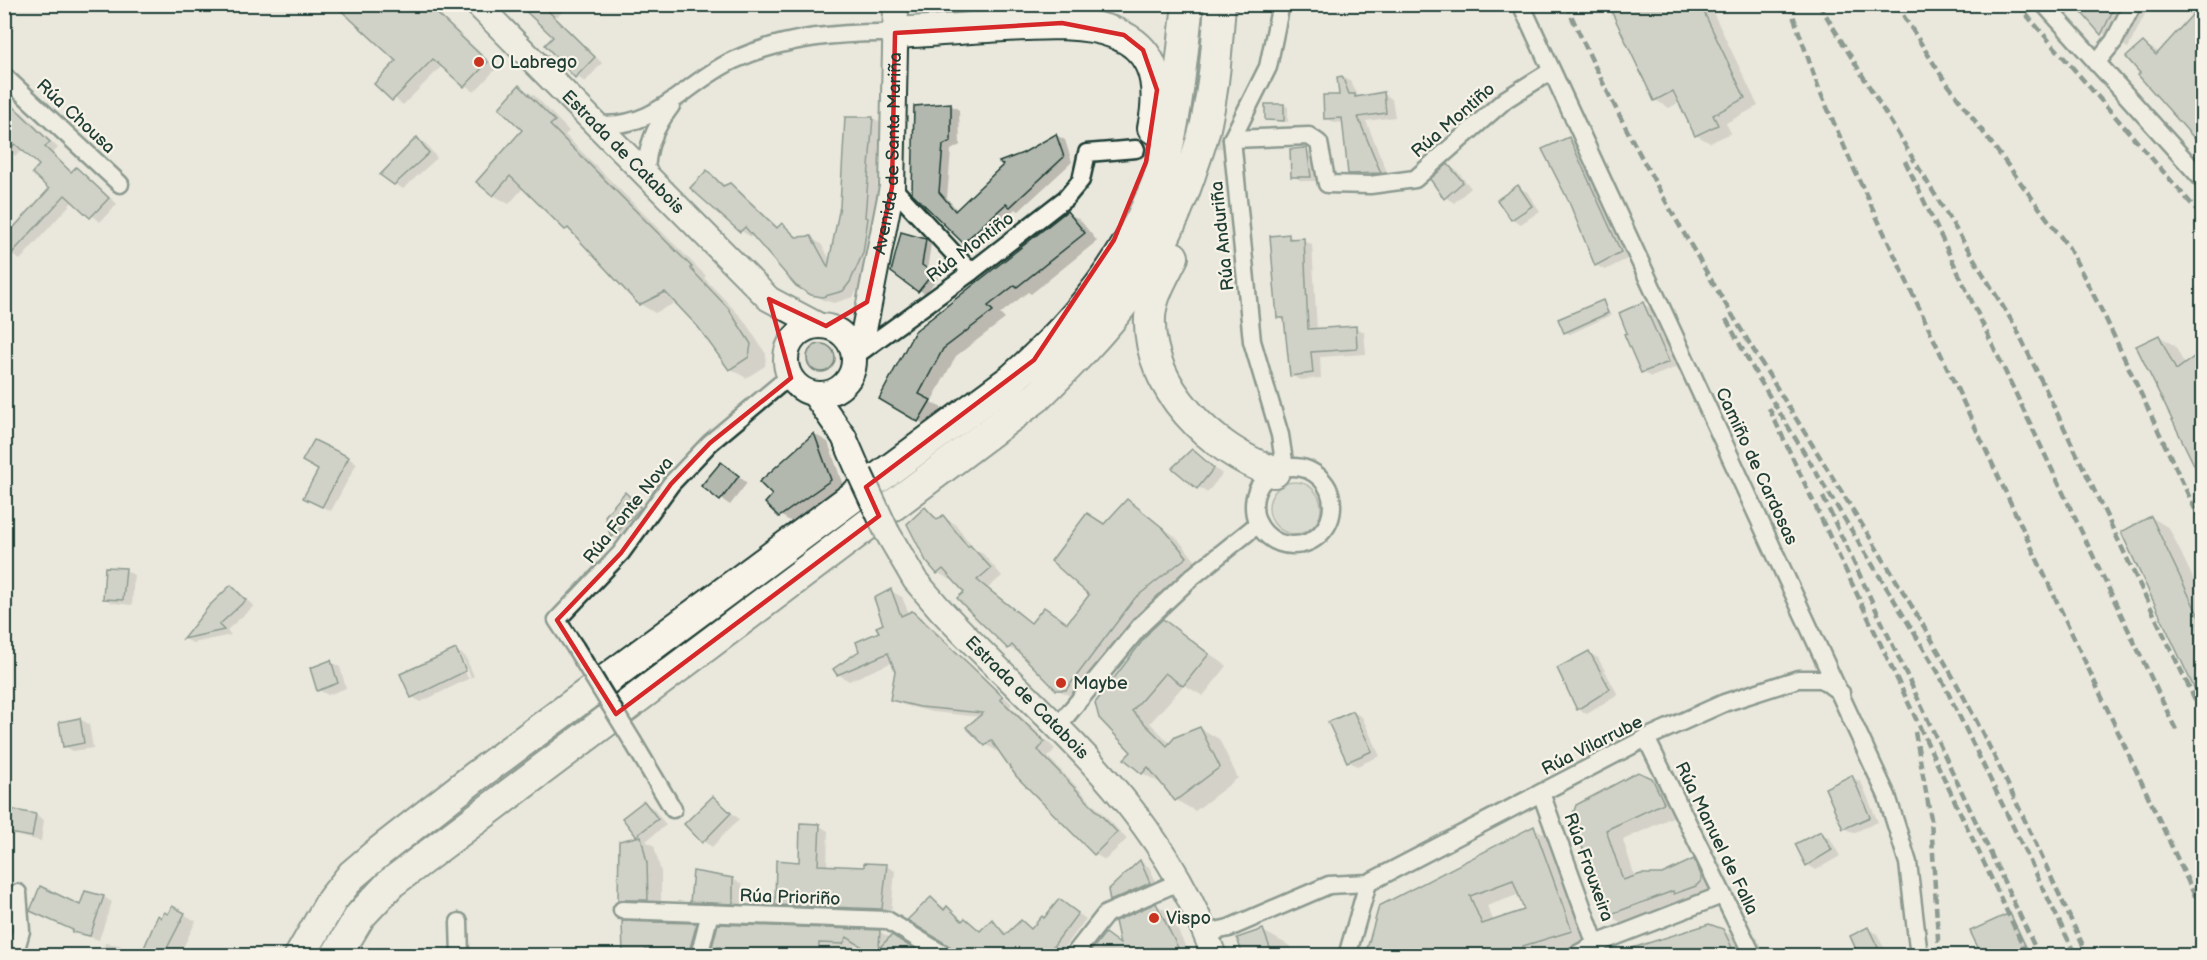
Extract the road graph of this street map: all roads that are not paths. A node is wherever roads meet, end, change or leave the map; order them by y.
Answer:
1 (477, 4) edge
2 (1104, 4) edge
3 (1188, 4) edge
4 (1220, 4) edge
5 (1227, 4) edge
6 (1281, 4) edge
7 (1521, 4) edge
8 (2044, 4) edge
9 (2133, 4) edge
10 (896, 19) edge
11 (1062, 23) junction
12 (2096, 63) junction
13 (1551, 71) junction
14 (4, 76) edge
15 (677, 98) junction
16 (596, 124) junction
17 (1232, 140) junction
18 (1136, 149) tunnel mouth
19 (646, 175) junction
20 (2202, 179) edge
21 (120, 184) dead end
22 (892, 187) junction
23 (971, 272) junction
24 (769, 300) junction
25 (867, 302) junction
26 (822, 326) junction
27 (787, 351) junction
28 (854, 355) junction
29 (1034, 360) junction
30 (791, 378) junction
31 (841, 387) junction
32 (814, 394) junction
33 (844, 437) junction
34 (1280, 470) junction
35 (1258, 524) junction
36 (1842, 693) junction
37 (1058, 726) junction
38 (1646, 738) junction
39 (1541, 793) junction
40 (673, 809) dead end
41 (1181, 881) junction
42 (1368, 883) junction
43 (18, 894) dead end
44 (1722, 894) junction
45 (622, 910) dead end
46 (710, 913) junction
47 (459, 922) dead end
48 (1206, 933) junction
49 (1598, 950) edge
50 (14, 956) edge
51 (300, 956) edge
52 (336, 956) edge
53 (460, 956) edge
54 (699, 956) edge
55 (946, 956) edge
56 (1073, 956) edge
57 (1214, 956) edge
58 (1347, 956) edge
59 (1574, 956) edge
60 (1753, 956) edge
61 (1919, 956) edge

1 - 16 main road, Estrada de Catabois
2 - 11 highway
3 - 29 highway
4 - 52 highway
5 - 34 highway
6 - 17 street
7 - 13 street, Camiño de Cardosas
8 - 12 street
9 - 12 street
10 - 11 highway
10 - 15 street
10 - 22 main road, Avenida de Santa Mariña
11 - 29 highway
12 - 20 street
13 - 17 street, Rúa Montiño
13 - 36 street, Camiño de Cardosas
14 - 21 street, Rúa Chousa
15 - 16 street
15 - 19 street
16 - 19 main road, Estrada de Catabois
17 - 34 street, Rúa Anduriña
18 - 23 street, Rúa Montiño
19 - 24 main road, Estrada de Catabois
22 - 23 street
22 - 25 main road, Avenida de Santa Mariña
23 - 28 street, Rúa Montiño
24 - 26 main road, Estrada de Catabois
24 - 27 main road, Estrada de Catabois
25 - 26 main road
25 - 28 main road, Avenida de Santa Mariña
26 - 27 main road
26 - 28 main road
27 - 30 main road
28 - 31 main road
29 - 51 highway
30 - 32 main road
30 - 40 street, Rúa Fonte Nova, bridge
31 - 32 main road
31 - 33 main road, Estrada de Catabois
32 - 33 main road, Estrada de Catabois
33 - 37 main road, Estrada de Catabois, bridge
34 - 35 street
34 - 35 street
35 - 37 street
36 - 38 street, Rúa Vilarrube
36 - 61 street, Camiño de Cardosas
37 - 41 main road, Estrada de Catabois
38 - 39 street, Rúa Vilarrube
38 - 44 street, Rúa Manuel de Falla
39 - 42 street, Rúa Vilarrube
39 - 49 street, Rúa Frouxeira
41 - 48 main road, Estrada de Catabois
41 - 56 street
42 - 48 street, Rúa Vilarrube
42 - 58 street
43 - 50 street
44 - 49 street
44 - 60 street, Rúa Manuel de Falla
45 - 46 street, Rúa Prioriño
46 - 54 street
46 - 55 street, Rúa Prioriño
47 - 53 street
48 - 57 main road, Estrada de Catabois
49 - 59 street

